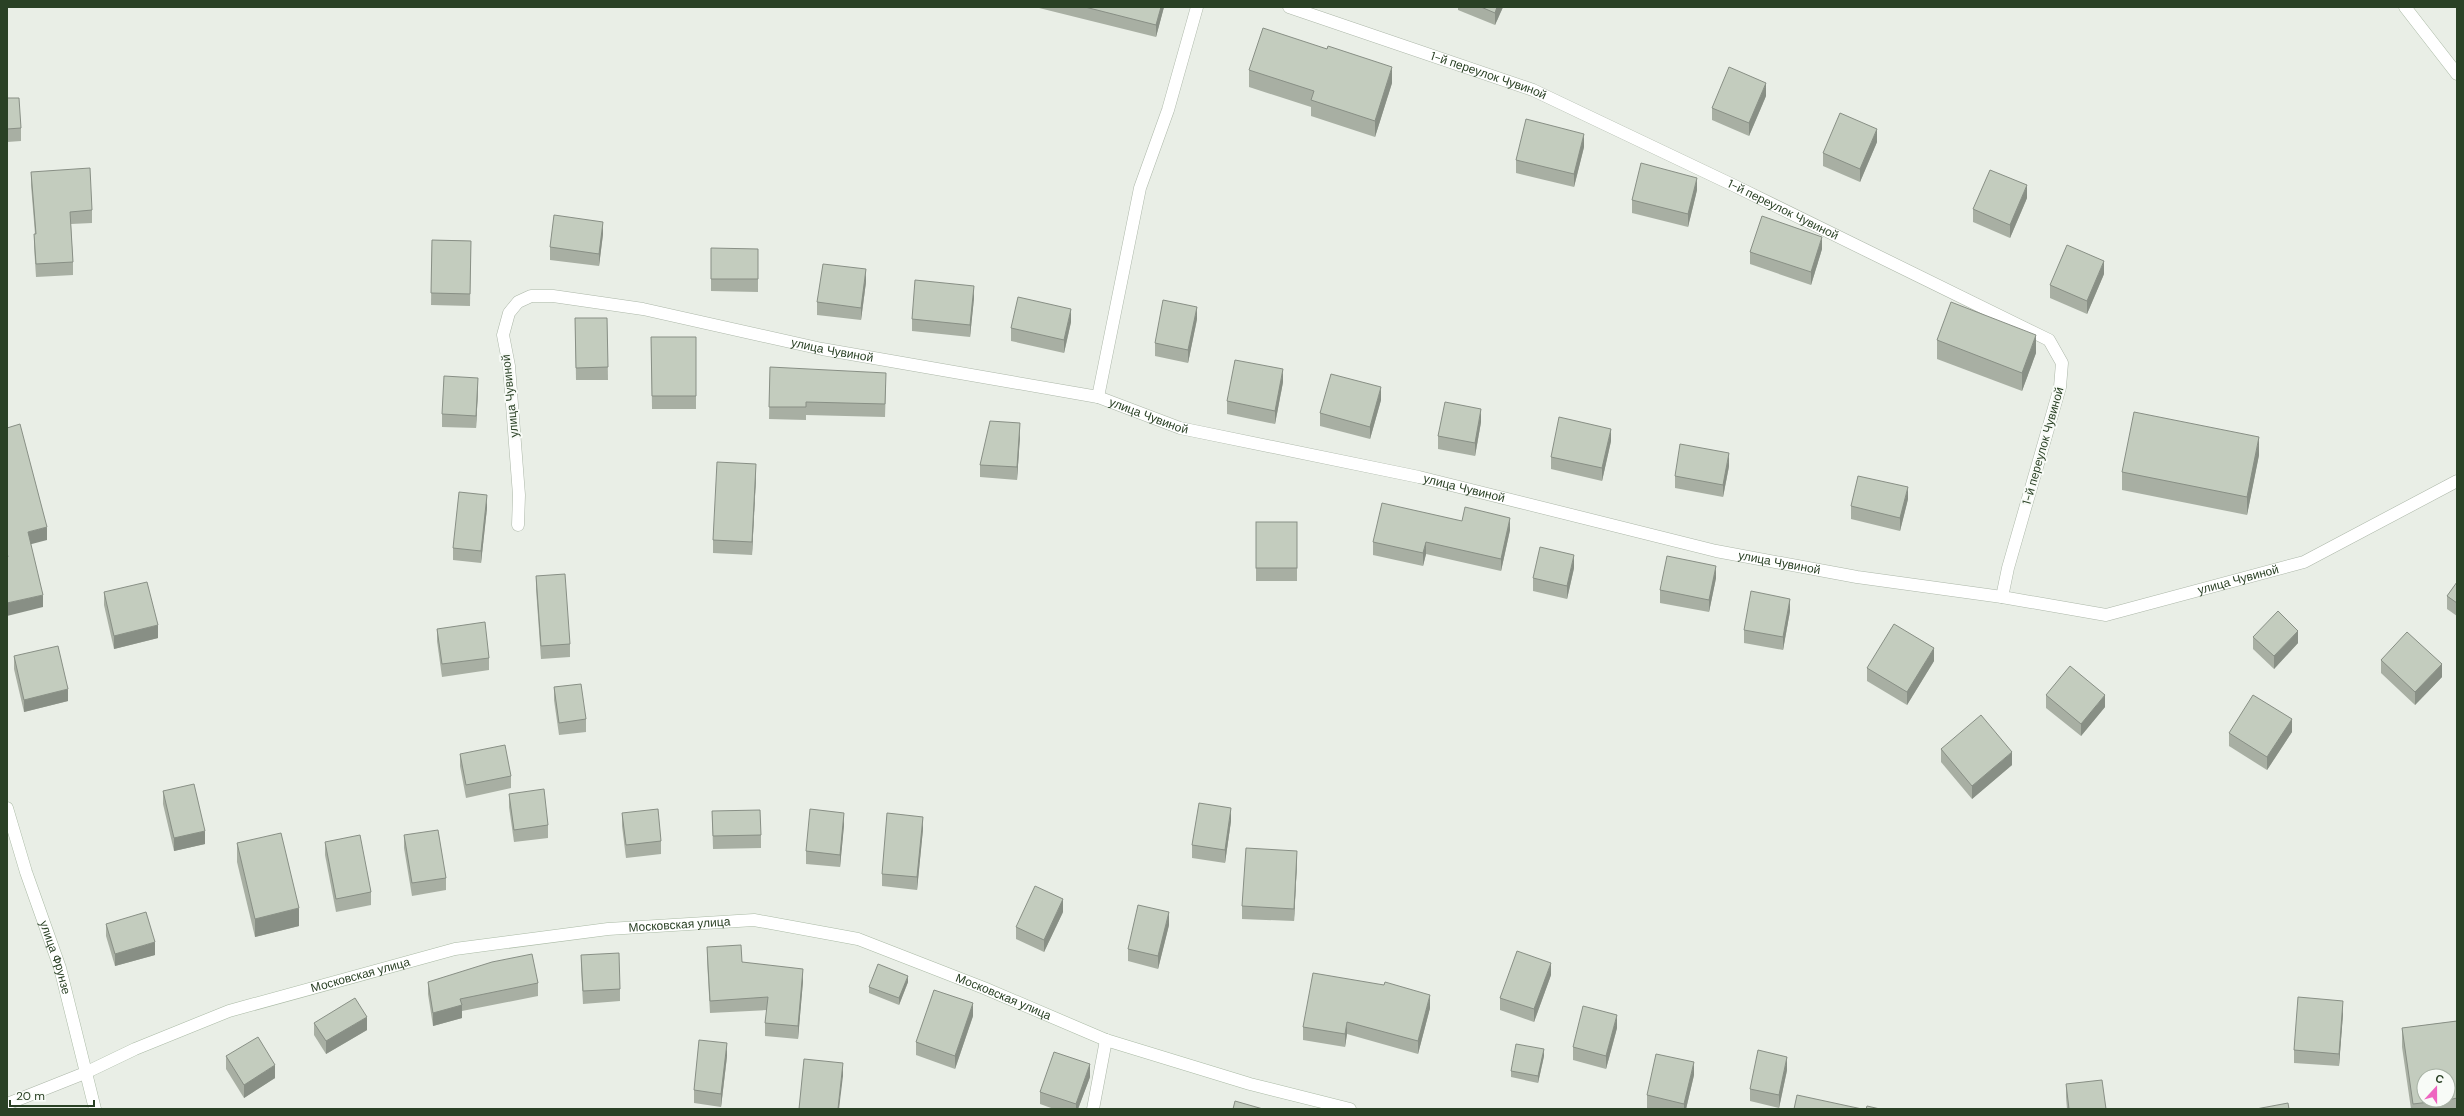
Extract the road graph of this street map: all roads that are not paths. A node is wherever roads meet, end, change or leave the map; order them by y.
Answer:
1 (1197, 7) edge
2 (1289, 7) edge
3 (2405, 7) edge
4 (2457, 74) edge
5 (1098, 397) junction
6 (2457, 481) edge
7 (518, 525) dead end
8 (2002, 596) junction
9 (7, 808) edge
10 (1106, 1040) junction
11 (85, 1073) junction
12 (7, 1104) edge
13 (95, 1109) edge
14 (1093, 1109) edge
15 (1350, 1109) edge

1 - 5 street
2 - 8 street, 1-й переулок Чувиной
3 - 4 street
5 - 7 street, улица Чувиной
5 - 8 street, улица Чувиной
6 - 8 street, улица Чувиной
9 - 11 street, улица Фрунзе
10 - 11 street, Московская улица
10 - 14 street
10 - 15 street, Московская улица
11 - 12 street, Московская улица
11 - 13 street, улица Фрунзе

